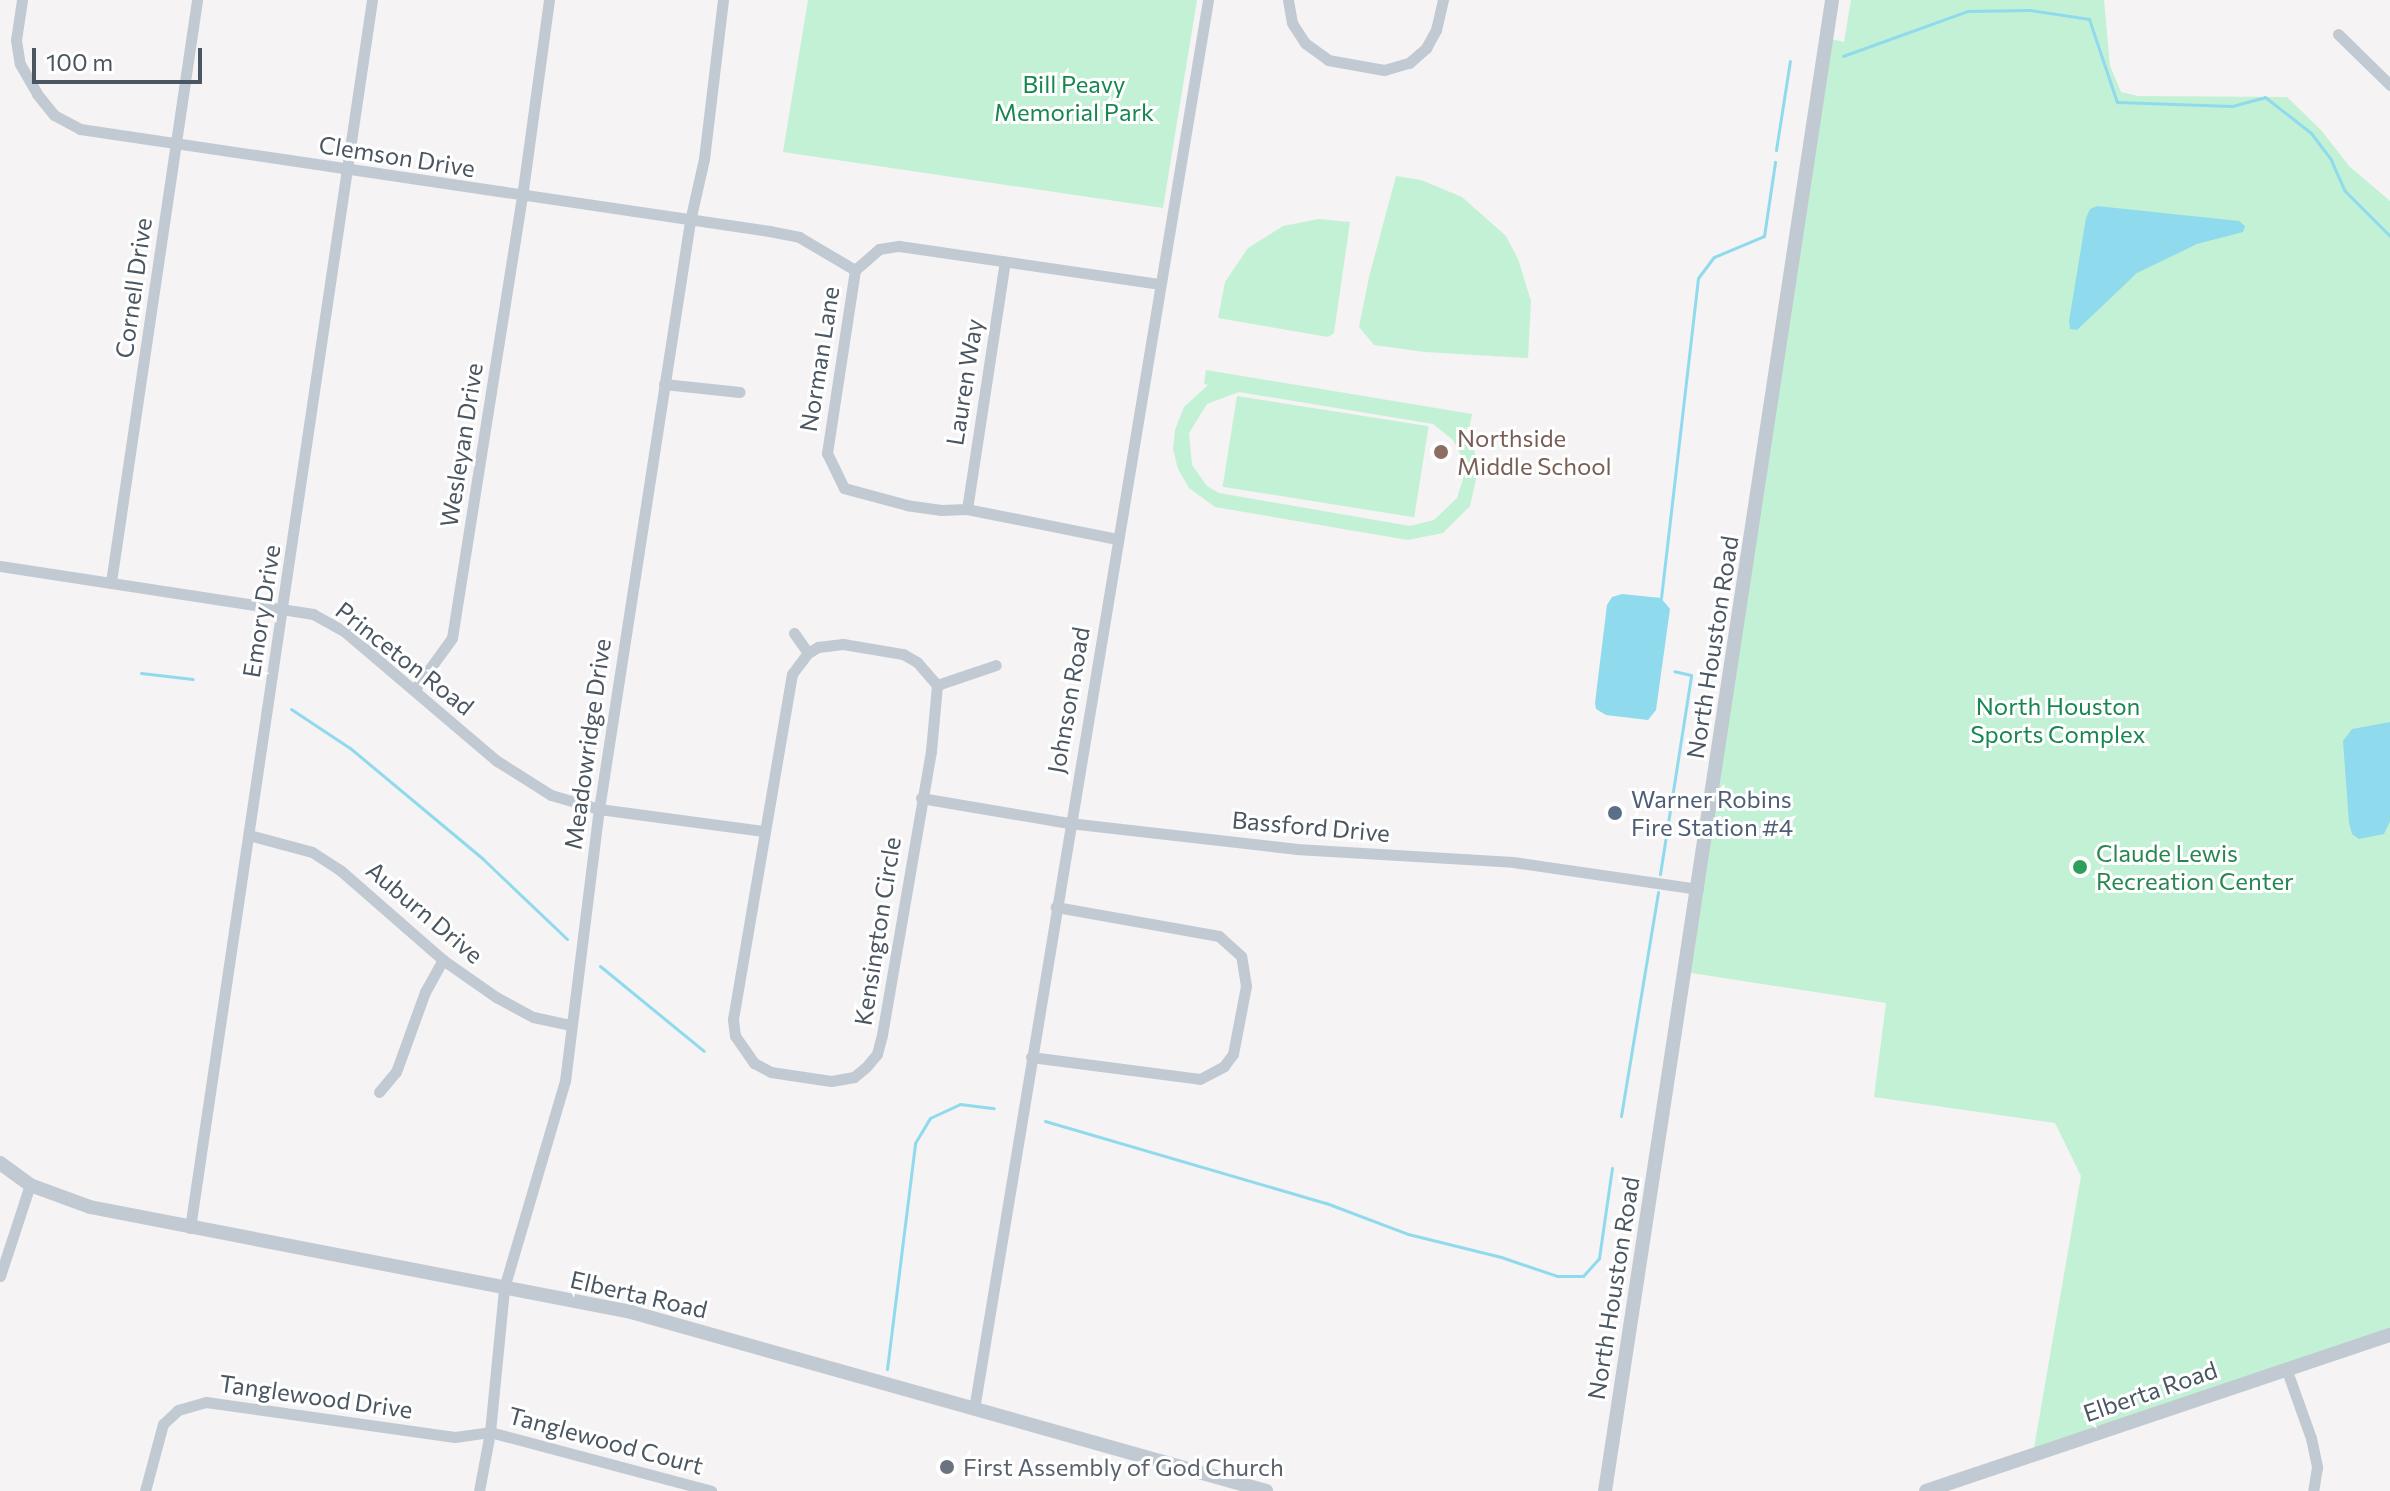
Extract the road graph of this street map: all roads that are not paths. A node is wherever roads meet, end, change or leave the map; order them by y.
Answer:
1 (22, 0) edge
2 (197, 0) edge
3 (372, 0) edge
4 (549, 0) edge
5 (723, 0) edge
6 (1208, 0) edge
7 (1288, 0) edge
8 (1443, 0) edge
9 (1832, 0) edge
10 (2338, 34) dead end
11 (2390, 85) edge
12 (176, 146) junction
13 (349, 170) junction
14 (522, 197) junction
15 (690, 221) junction
16 (1005, 262) junction
17 (855, 270) junction
18 (1160, 284) junction
19 (664, 384) junction
20 (740, 392) dead end
21 (967, 509) junction
22 (1117, 539) junction
23 (0, 566) edge
24 (111, 582) junction
25 (284, 609) junction
26 (794, 633) dead end
27 (808, 653) junction
28 (996, 665) dead end
29 (937, 685) junction
30 (415, 689) junction
31 (921, 798) junction
32 (599, 809) junction
33 (1069, 823) junction
34 (764, 831) junction
35 (249, 835) junction
36 (1698, 889) junction
37 (1056, 907) junction
38 (443, 960) junction
39 (571, 1025) junction
40 (1031, 1057) junction
41 (379, 1092) dead end
42 (0, 1163) edge
43 (30, 1185) junction
44 (190, 1228) junction
45 (0, 1276) edge
46 (504, 1288) junction
47 (2390, 1335) edge
48 (2287, 1371) junction
49 (974, 1409) junction
50 (490, 1432) junction
51 (1243, 1488) edge
52 (145, 1491) edge
53 (479, 1491) edge
54 (711, 1491) edge
55 (1266, 1491) edge
56 (1605, 1491) edge
57 (1926, 1491) edge
58 (2313, 1491) edge

1 - 12 street, Clemson Drive
2 - 12 street, Cornell Drive
3 - 13 street, Emory Drive
4 - 14 street, Wesleyan Drive
5 - 15 street, Meadowridge Drive
6 - 18 street, Johnson Road
7 - 8 street
9 - 36 street, North Houston Road
10 - 11 street
12 - 13 street, Clemson Drive
12 - 24 street, Cornell Drive
13 - 14 street, Clemson Drive
13 - 25 street, Emory Drive
14 - 15 street, Clemson Drive
14 - 30 street, Wesleyan Drive
15 - 17 street, Clemson Drive
15 - 19 street, Meadowridge Drive
16 - 17 street, Norman Lane
16 - 18 street, Norman Lane
16 - 21 street, Lauren Way
17 - 21 street, Norman Lane
18 - 22 street, Johnson Road
19 - 20 street
19 - 32 street, Meadowridge Drive
21 - 22 street, Norman Lane
22 - 33 street, Johnson Road
23 - 24 street, Princeton Road
24 - 25 street, Princeton Road
25 - 30 street, Princeton Road
25 - 35 street, Emory Drive
26 - 27 street
27 - 29 street
27 - 34 street, Kensington Circle
28 - 29 street
29 - 31 street, Kensington Circle
30 - 32 street, Princeton Road
31 - 33 street, Bassford Drive
31 - 34 street, Kensington Circle
32 - 34 street, Princeton Road
32 - 39 street, Meadowridge Drive
33 - 36 street, Bassford Drive
33 - 37 street, Johnson Road
35 - 38 street, Auburn Drive
35 - 44 street, Emory Drive
36 - 56 street, North Houston Road
37 - 40 street, Johnson Road
37 - 40 street
38 - 39 street, Auburn Drive
38 - 41 street
39 - 46 street, Meadowridge Drive
40 - 49 street, Johnson Road
42 - 43 street, Elberta Road
43 - 44 street, Elberta Road
43 - 45 street
44 - 46 street, Elberta Road
46 - 49 street, Elberta Road
46 - 50 street, Meadowridge Drive
47 - 48 street, Elberta Road
48 - 57 street, Elberta Road
48 - 58 street
49 - 51 street, Elberta Road
50 - 52 street, Tanglewood Drive
50 - 53 street, Meadowridge Drive
50 - 54 street, Tanglewood Court
51 - 55 street, Elberta Road

